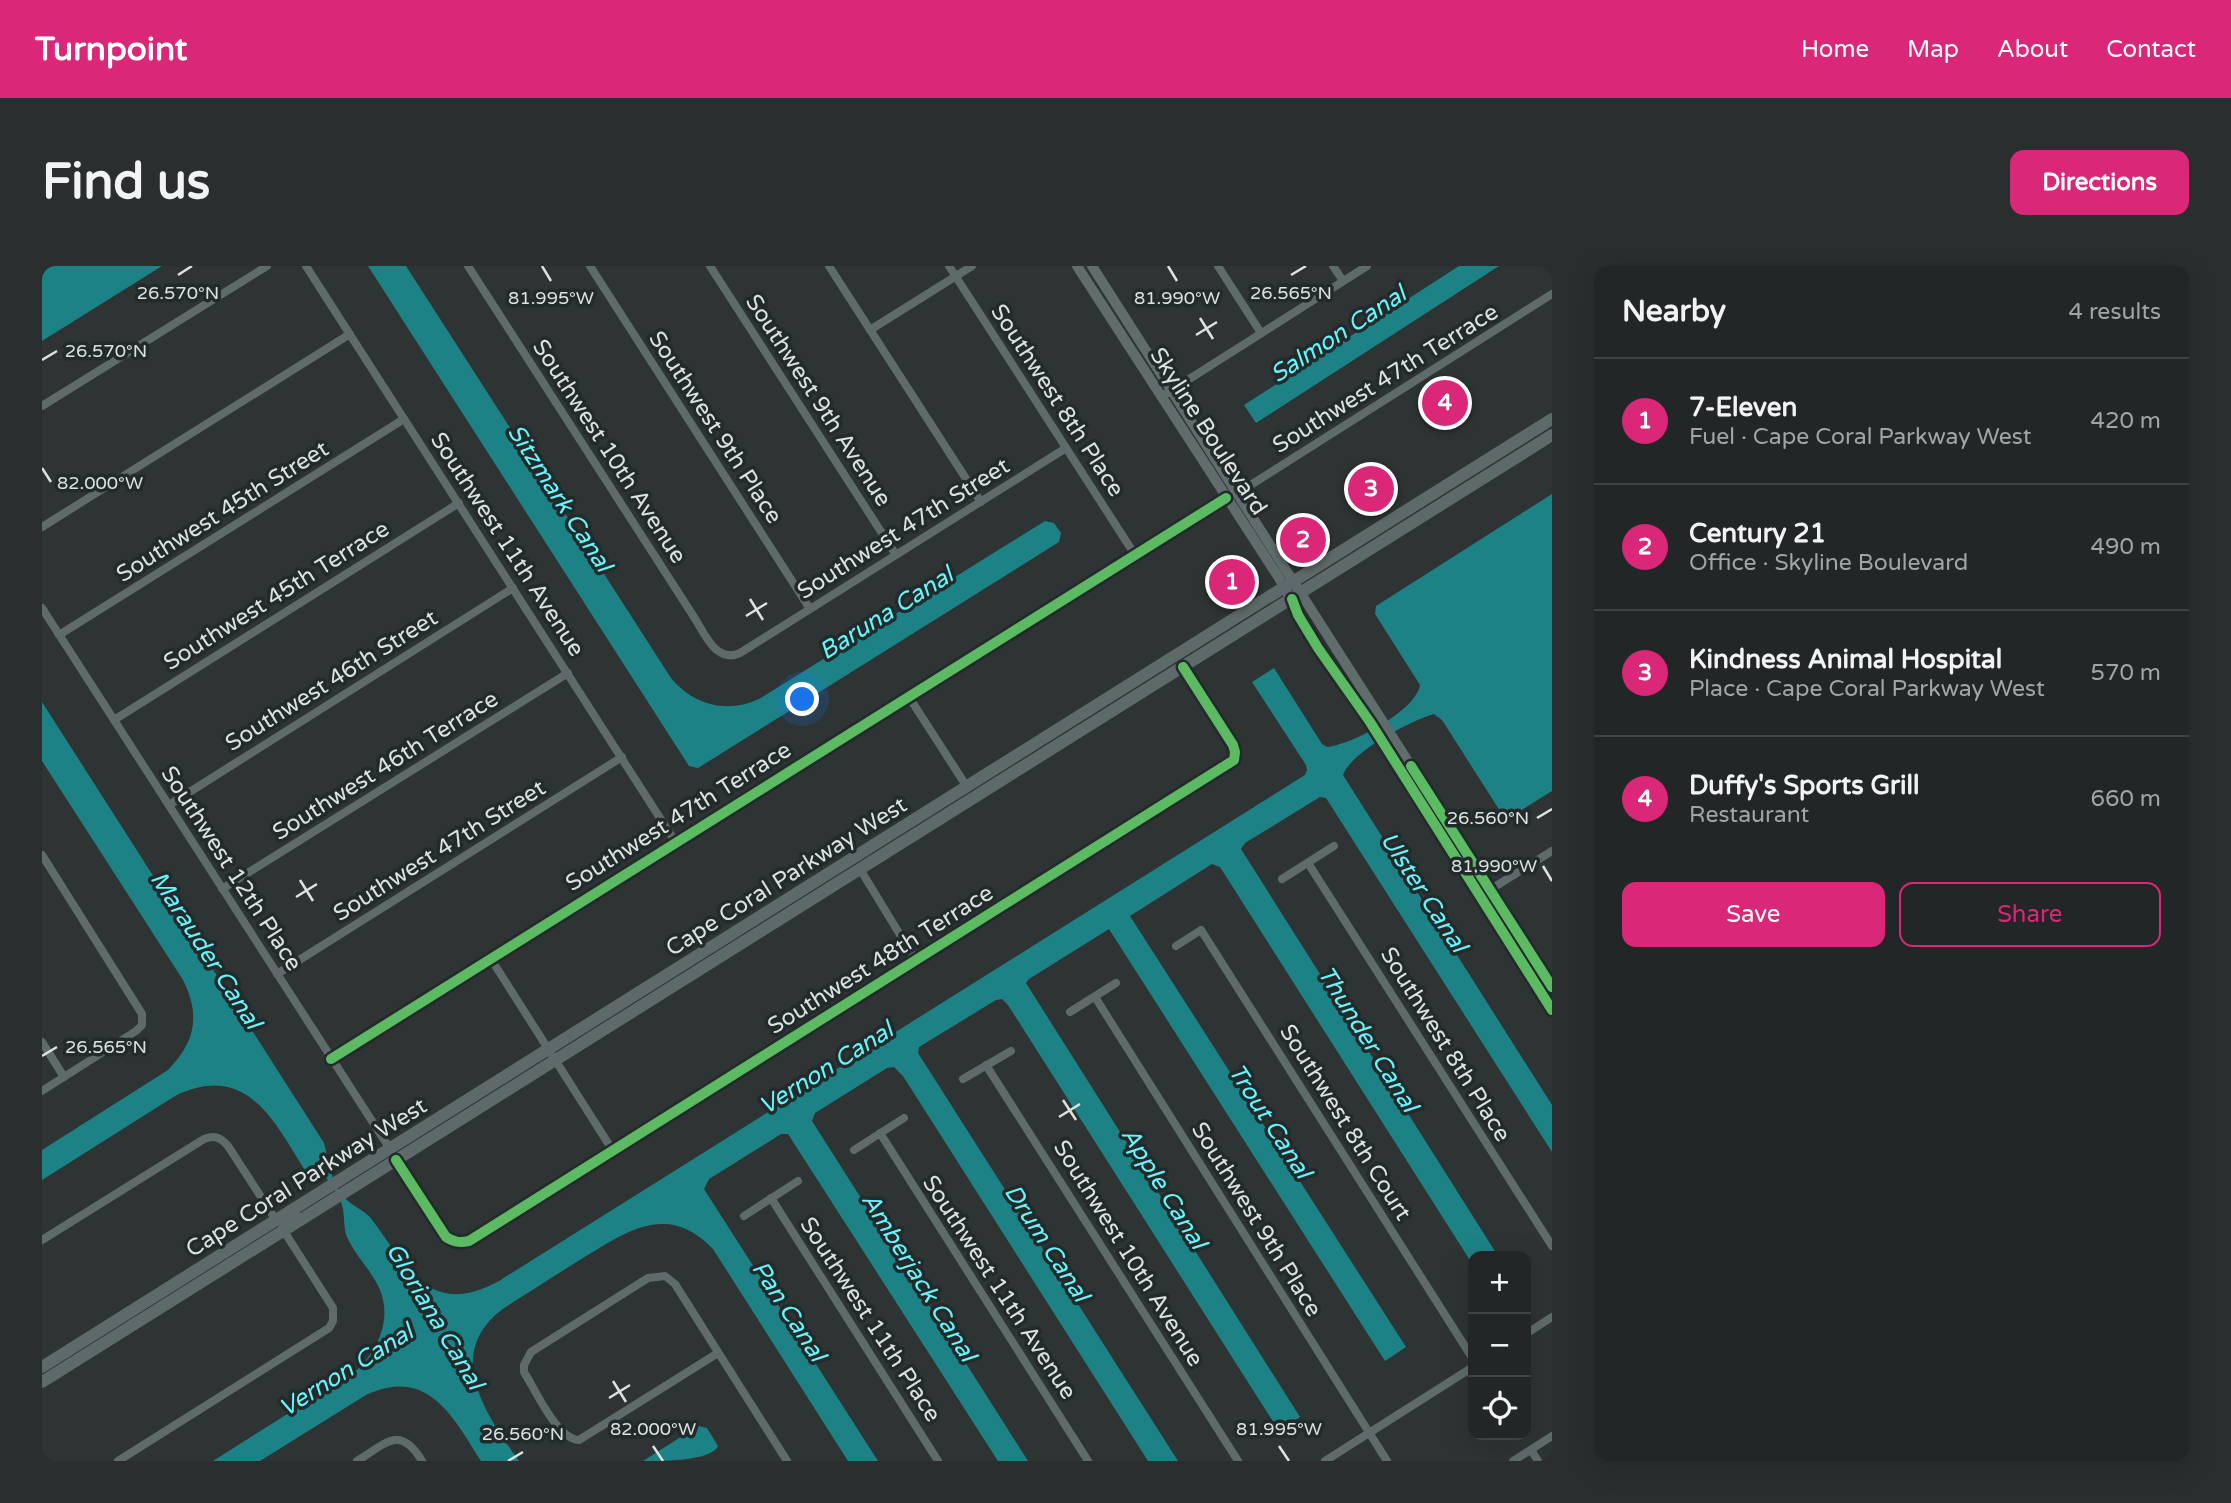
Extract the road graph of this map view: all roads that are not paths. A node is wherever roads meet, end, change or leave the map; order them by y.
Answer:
1 (267, 266) edge
2 (306, 266) edge
3 (468, 266) edge
4 (590, 266) edge
5 (710, 266) edge
6 (829, 266) edge
7 (949, 266) edge
8 (972, 266) edge
9 (1077, 266) edge
10 (1092, 266) edge
11 (1218, 266) edge
12 (1333, 266) edge
13 (1367, 266) edge
14 (956, 276) junction
15 (1343, 281) junction
16 (1552, 294) edge
17 (870, 330) junction
18 (1261, 333) junction
19 (350, 334) junction
20 (1172, 390) junction
21 (1161, 397) junction
22 (42, 406) edge
23 (404, 419) junction
24 (1552, 419) edge
25 (1183, 432) junction
26 (1552, 435) edge
27 (1066, 448) junction
28 (1238, 492) junction
29 (1226, 498) junction
30 (981, 502) junction
31 (459, 503) junction
32 (42, 527) edge
33 (1267, 538) junction
34 (896, 555) junction
35 (1135, 555) junction
36 (513, 588) junction
37 (1293, 590) junction
38 (42, 608) edge
39 (810, 609) junction
40 (59, 635) junction
41 (722, 655) joint
42 (1182, 667) junction
43 (568, 673) junction
44 (909, 697) junction
45 (114, 720) junction
46 (1378, 725) junction
47 (1387, 739) junction
48 (622, 757) junction
49 (967, 787) junction
50 (169, 805) junction
51 (935, 807) junction
52 (676, 842) junction
53 (1334, 846) dead end
54 (1552, 850) edge
55 (42, 855) edge
56 (1308, 863) junction
57 (843, 864) junction
58 (860, 869) junction
59 (1282, 879) dead end
60 (222, 889) junction
61 (1490, 890) junction
62 (1479, 896) junction
63 (774, 923) junction
64 (1176, 946) dead end
65 (491, 958) junction
66 (916, 961) junction
67 (277, 974) junction
68 (1116, 983) dead end
69 (1552, 987) edge
70 (1095, 997) junction
71 (1552, 1010) edge
72 (1070, 1013) dead end
73 (42, 1042) edge
74 (1011, 1051) dead end
75 (552, 1055) junction
76 (331, 1059) junction
77 (986, 1065) junction
78 (64, 1077) junction
79 (963, 1079) dead end
80 (42, 1091) edge
81 (904, 1118) dead end
82 (880, 1133) junction
83 (854, 1150) dead end
84 (613, 1151) junction
85 (393, 1154) junction
86 (351, 1178) junction
87 (798, 1181) dead end
88 (771, 1198) junction
89 (744, 1216) dead end
90 (280, 1226) junction
91 (42, 1240) edge
92 (453, 1241) joint
93 (1552, 1247) edge
94 (196, 1270) junction
95 (1552, 1317) edge
96 (130, 1327) junction
97 (1531, 1331) edge
98 (1468, 1351) edge
99 (719, 1353) junction
100 (44, 1367) edge
101 (1468, 1370) edge
102 (42, 1382) edge
103 (1370, 1432) junction
104 (1552, 1436) edge
105 (1531, 1450) junction
106 (118, 1461) edge
107 (356, 1461) edge
108 (422, 1461) edge
109 (787, 1461) edge
110 (938, 1461) edge
111 (1088, 1461) edge
112 (1238, 1461) edge
113 (1325, 1461) edge
114 (1387, 1461) edge
115 (1513, 1461) edge
116 (1538, 1461) edge

1 - 22 street
2 - 19 street, Southwest 11th Avenue
3 - 41 street, Southwest 10th Avenue
4 - 39 street, Southwest 9th Place
5 - 34 street, Southwest 9th Avenue
6 - 17 street
7 - 14 street, Southwest 8th Place
8 - 14 street
9 - 21 street, Skyline Boulevard
10 - 20 street, Skyline Boulevard
11 - 18 street
12 - 15 street
13 - 15 street
14 - 17 street
14 - 27 street, Southwest 8th Place
15 - 18 street
16 - 28 street, Southwest 47th Terrace
17 - 30 street
18 - 20 street
19 - 23 street, Southwest 11th Avenue
19 - 32 street
20 - 21 street
20 - 28 street, Skyline Boulevard
21 - 25 street, Skyline Boulevard
23 - 31 street, Southwest 11th Avenue
23 - 40 street, Southwest 45th Street
24 - 37 main road, Cape Coral Parkway West
25 - 28 street
25 - 29 street, Skyline Boulevard
26 - 37 main road, Cape Coral Parkway West
27 - 30 street, Southwest 47th Street
27 - 35 street, Southwest 8th Place
28 - 33 street, Skyline Boulevard
29 - 33 street
29 - 35 street, Southwest 47th Terrace
29 - 37 street, Skyline Boulevard
30 - 34 street, Southwest 47th Street
31 - 36 street, Southwest 11th Avenue
31 - 45 street, Southwest 45th Terrace
33 - 37 street, Skyline Boulevard
34 - 39 street, Southwest 47th Street
35 - 44 street, Southwest 47th Terrace
36 - 43 street, Southwest 11th Avenue
36 - 50 street, Southwest 46th Street
37 - 42 main road, Cape Coral Parkway West
37 - 46 street, Skyline Boulevard
37 - 46 street, Skyline Boulevard
37 - 49 main road, Cape Coral Parkway West
38 - 40 street, Southwest 12th Place
39 - 41 street, Southwest 47th Street
40 - 45 street, Southwest 12th Place
42 - 58 main road, Cape Coral Parkway West
42 - 66 street, Southwest 48th Terrace
43 - 48 street, Southwest 11th Avenue
43 - 60 street, Southwest 46th Terrace
44 - 49 street
44 - 52 street, Southwest 47th Terrace
45 - 50 street, Southwest 12th Place
46 - 47 street, Skyline Boulevard
47 - 61 street, Skyline Boulevard
47 - 62 street, Skyline Boulevard
48 - 52 street, Southwest 11th Avenue
48 - 67 street, Southwest 47th Street
49 - 51 main road, Cape Coral Parkway West
50 - 60 street, Southwest 12th Place
51 - 57 main road, Cape Coral Parkway West
51 - 58 main road
52 - 65 street, Southwest 47th Terrace
53 - 56 street
54 - 61 street
55 - 78 street
56 - 59 street
56 - 93 street, Southwest 8th Place
57 - 63 main road
57 - 75 main road, Cape Coral Parkway West
58 - 63 main road, Cape Coral Parkway West
58 - 66 street
60 - 67 street, Southwest 12th Place
61 - 62 street
61 - 69 street, Skyline Boulevard
62 - 71 street, Skyline Boulevard
63 - 75 main road, Cape Coral Parkway West
64 - 98 street, Southwest 8th Court
65 - 75 street
65 - 76 street, Southwest 47th Terrace
66 - 84 street, Southwest 48th Terrace
67 - 76 street, Southwest 12th Place
68 - 70 street
70 - 72 street
70 - 103 street, Southwest 9th Place
73 - 78 street
74 - 77 street
75 - 84 street
75 - 85 main road, Cape Coral Parkway West
76 - 85 street, Southwest 12th Place
77 - 79 street
77 - 112 street, Southwest 10th Avenue
78 - 80 street
81 - 82 street
82 - 83 street
82 - 111 street, Southwest 11th Avenue
84 - 92 street, Southwest 48th Terrace
85 - 86 main road, Cape Coral Parkway West
85 - 92 street, Southwest 12th Place
86 - 90 main road, Cape Coral Parkway West
86 - 90 street
87 - 88 street
88 - 89 street
88 - 110 street, Southwest 11th Place
90 - 91 street
90 - 94 main road, Cape Coral Parkway West
90 - 96 main road, Cape Coral Parkway West
90 - 106 street
94 - 96 main road
94 - 100 main road, Cape Coral Parkway West
95 - 97 street
96 - 102 main road, Cape Coral Parkway West
99 - 99 street
99 - 109 street
101 - 103 street
103 - 113 street
103 - 114 street, Southwest 9th Place
104 - 105 street
105 - 115 street
105 - 116 street
107 - 108 street

